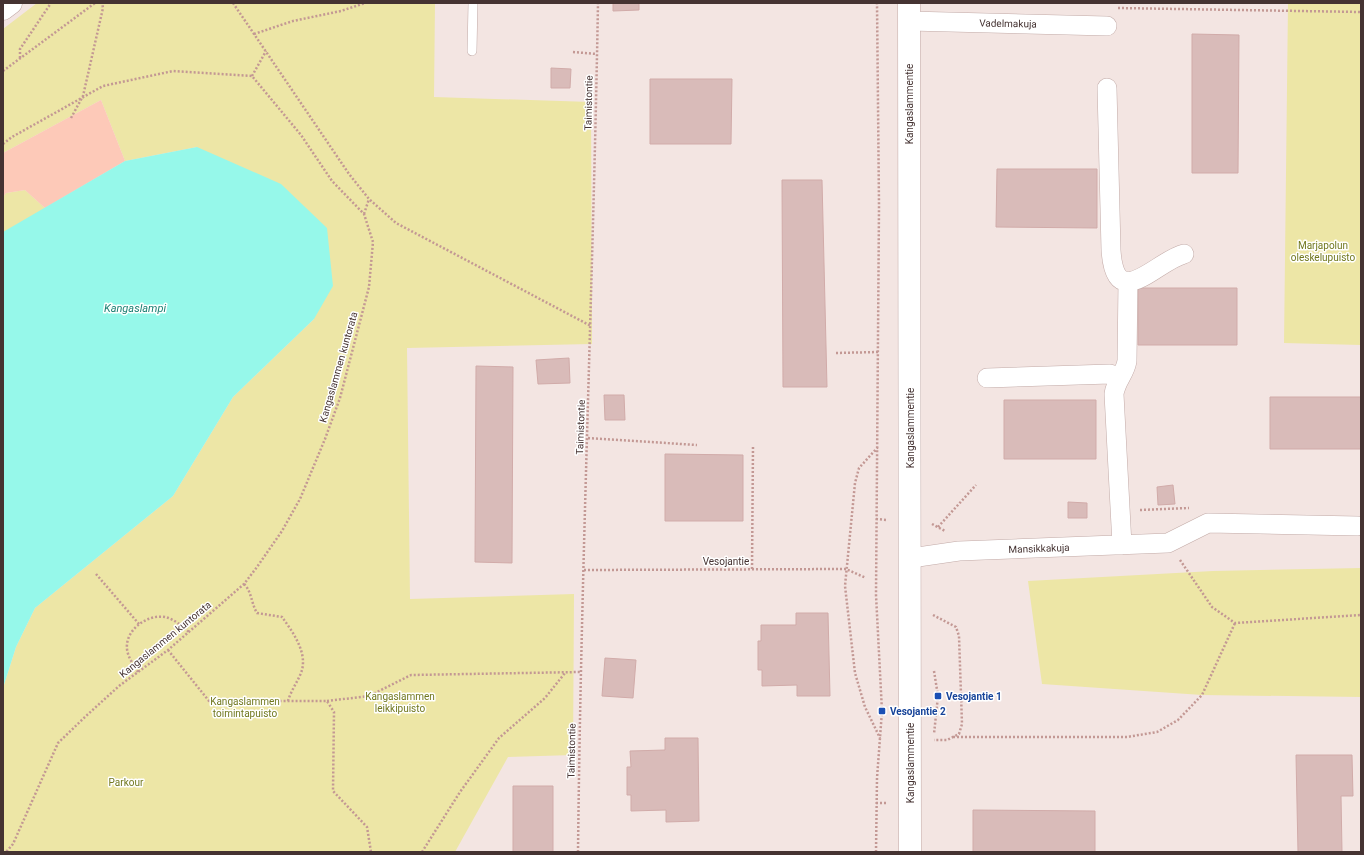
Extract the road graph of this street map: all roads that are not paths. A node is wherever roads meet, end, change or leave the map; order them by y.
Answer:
1 (11, 3) edge
2 (473, 3) edge
3 (3, 9) edge
4 (909, 12) edge
5 (1107, 26) road end
6 (472, 51) dead end
7 (1107, 88) dead end
8 (1184, 254) dead end
9 (1128, 281) junction
10 (1120, 377) junction
11 (987, 378) dead end
12 (1358, 526) dead end
13 (1122, 545) junction
14 (911, 558) junction
15 (910, 852) edge

1 - 3 street
2 - 6 lane
4 - 5 street, Vadelmakuja
4 - 14 street, Kangaslammentie
7 - 9 street
8 - 9 street
9 - 10 street
10 - 11 street
10 - 13 street
12 - 13 street, Mansikkakuja
13 - 14 street, Mansikkakuja
14 - 15 street, Kangaslammentie

